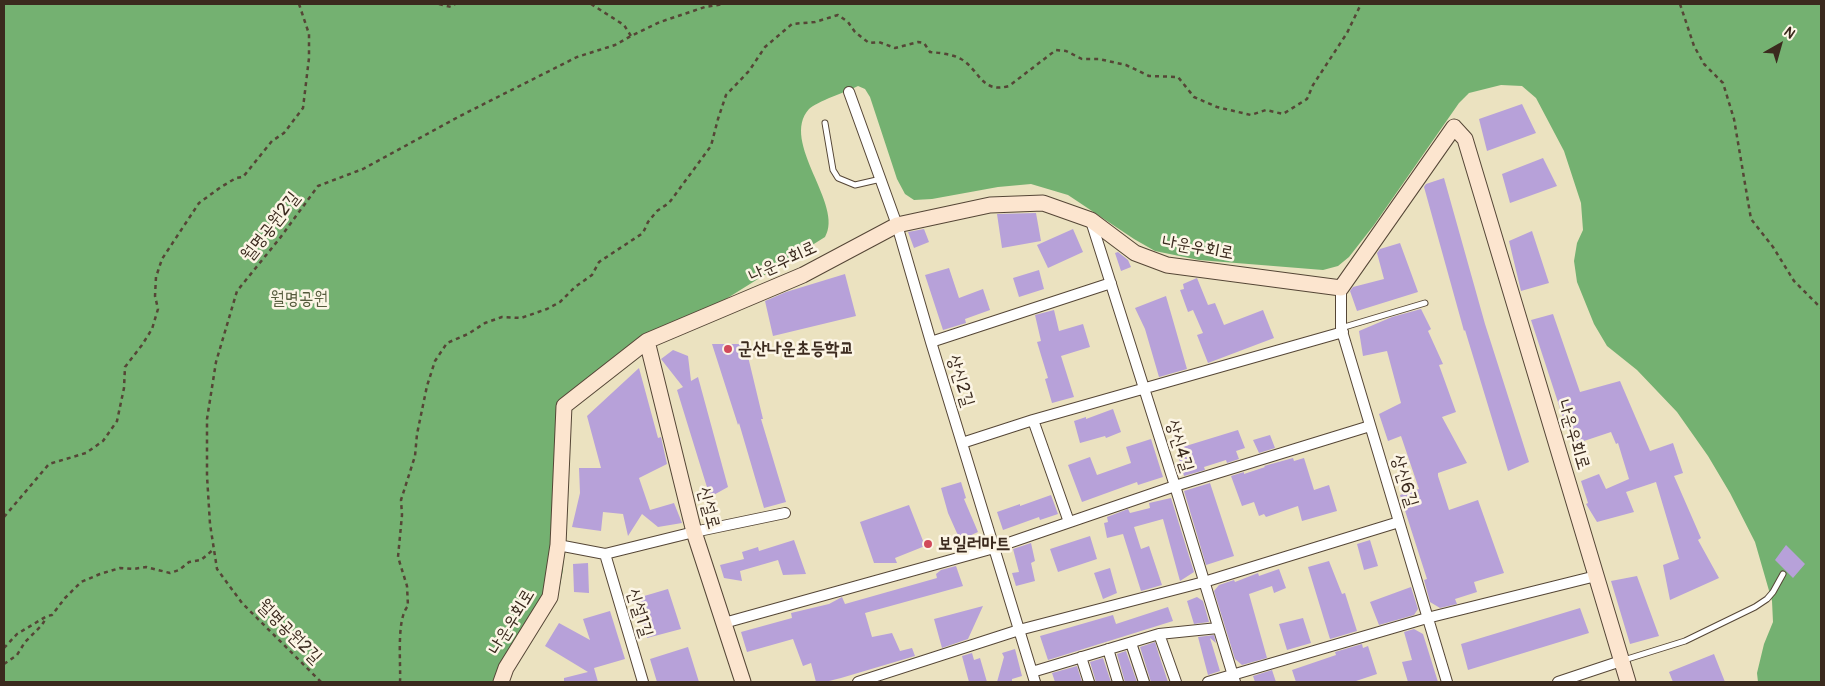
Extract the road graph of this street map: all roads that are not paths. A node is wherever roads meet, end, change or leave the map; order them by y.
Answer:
1 (849, 92) dead end
2 (825, 124) dead end
3 (881, 179) junction
4 (1091, 220) junction
5 (897, 225) junction
6 (1111, 283) junction
7 (1341, 288) junction
8 (1425, 303) dead end
9 (1342, 330) junction
10 (647, 341) junction
11 (931, 342) junction
12 (1144, 388) junction
13 (1033, 420) junction
14 (1370, 426) junction
15 (962, 442) junction
16 (1175, 486) junction
17 (785, 513) dead end
18 (1068, 522) junction
19 (1399, 522) junction
20 (694, 532) junction
21 (558, 545) junction
22 (994, 548) junction
23 (605, 554) junction
24 (1783, 574) dead end
25 (1596, 576) junction
26 (1204, 582) junction
27 (1427, 618) junction
28 (724, 624) junction
29 (1218, 628) junction
30 (1019, 630) junction
31 (1159, 634) junction
32 (1131, 643) junction
33 (1108, 649) junction
34 (1080, 657) junction
35 (1621, 661) junction
36 (1033, 677) edge
37 (1234, 679) edge
38 (501, 682) edge
39 (643, 682) edge
40 (743, 682) edge
41 (858, 682) edge
42 (1089, 682) edge
43 (1118, 682) edge
44 (1144, 682) edge
45 (1176, 682) edge
46 (1208, 682) edge
47 (1447, 682) edge
48 (1558, 682) edge
49 (1628, 682) edge

1 - 3 street, 상신2길
2 - 3 lane
3 - 5 street, 상신2길
4 - 5 street, 나운우회로
4 - 6 street, 상신4길
4 - 7 street, 나운우회로
5 - 10 street, 나운우회로
5 - 11 street, 상신2길
6 - 11 street
6 - 12 street, 상신4길
7 - 9 street, 상신6길
7 - 25 street, 나운우회로
8 - 9 lane
9 - 12 street
9 - 14 street, 상신6길
10 - 20 street, 신설로
10 - 21 street, 나운우회로
11 - 15 street, 상신2길
12 - 13 street
12 - 16 street, 상신4길
13 - 15 street
13 - 18 street
14 - 16 street
14 - 19 street, 상신6길
15 - 22 street, 상신2길
16 - 18 street
16 - 26 street, 상신4길
17 - 20 street
18 - 22 street
19 - 26 street
19 - 27 street, 상신6길
20 - 23 street
20 - 28 street, 신설로
21 - 23 street
21 - 38 street, 나운우회로
22 - 28 street
22 - 30 street, 상신2길
23 - 39 street, 신설1길
24 - 35 lane
25 - 27 street
25 - 35 street, 나운우회로
26 - 29 street, 상신4길
26 - 30 street
27 - 37 street
27 - 47 street, 상신6길
28 - 40 street, 신설로
29 - 31 street
29 - 37 street, 상신4길
30 - 36 street, 상신2길
30 - 41 street
31 - 32 street
31 - 45 street
32 - 33 street
32 - 44 street
33 - 34 street
33 - 43 street
34 - 36 street
34 - 42 street
35 - 48 street
35 - 49 street, 나운우회로
37 - 46 street

